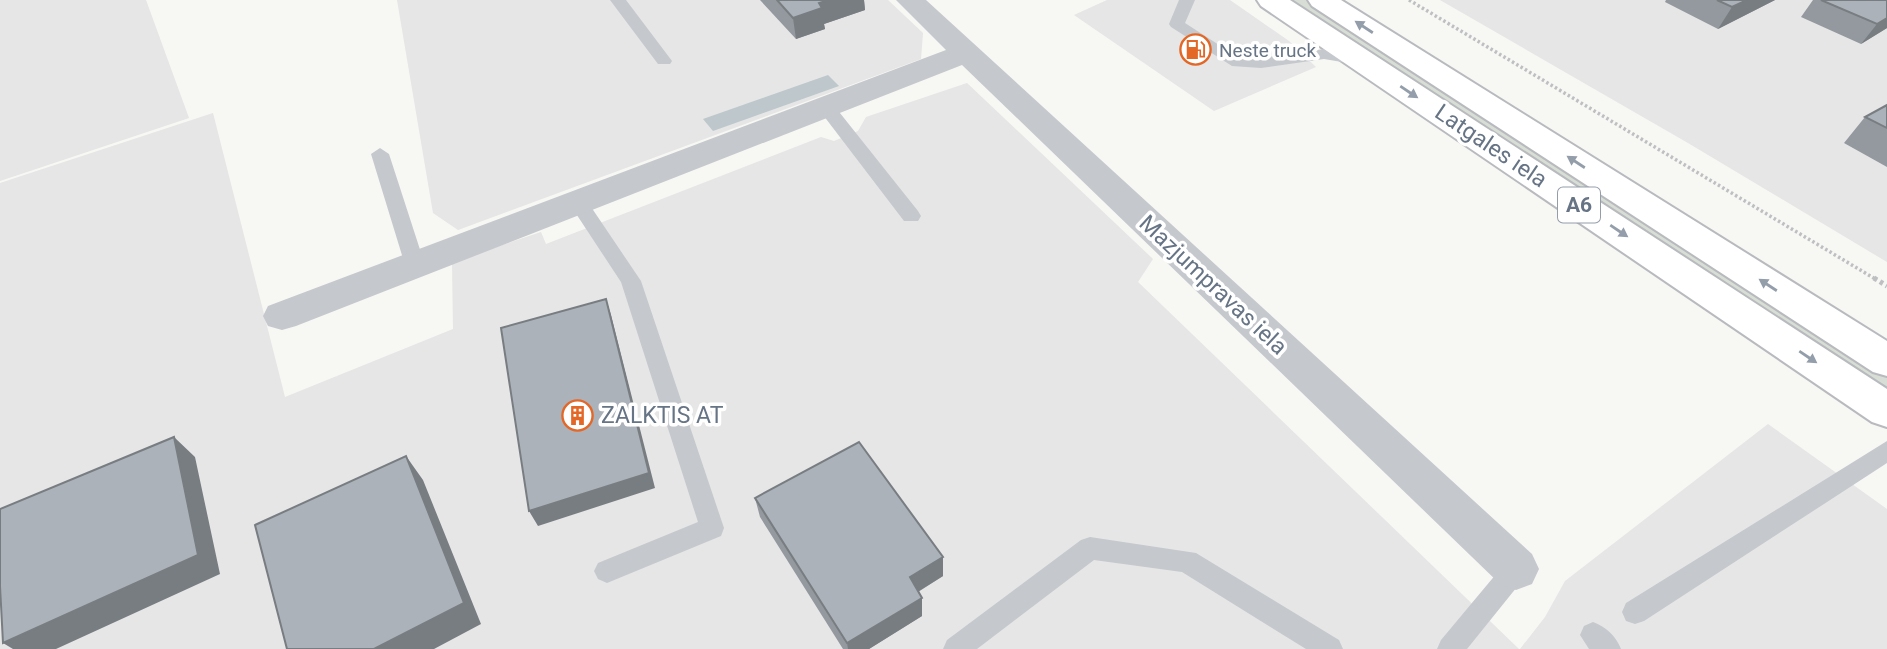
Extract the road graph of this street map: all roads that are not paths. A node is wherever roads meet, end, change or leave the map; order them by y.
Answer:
1 (618, 0) edge
2 (910, 0) edge
3 (1187, 0) edge
4 (1270, 0) edge
5 (1322, 0) edge
6 (966, 53) junction
7 (1362, 60) junction
8 (664, 61) dead end
9 (825, 107) junction
10 (380, 154) dead end
11 (578, 203) junction
12 (911, 216) dead end
13 (415, 265) junction
14 (282, 316) dead end
15 (1887, 361) edge
16 (1887, 410) edge
17 (1887, 451) edge
18 (1516, 569) joint
19 (607, 570) dead end
20 (1635, 612) dead end
21 (956, 649) edge
22 (1330, 649) edge
23 (1450, 649) edge

1 - 8 lane
2 - 6 street, Mazjumpravas iela
3 - 7 lane
4 - 7 highway, Latgales iela / A6
15 -> 5 highway, Latgales iela / A6
6 - 9 street
6 - 18 street, Mazjumpravas iela
7 -> 16 highway, Latgales iela / A6
9 - 11 street
9 - 12 lane
10 - 13 lane
11 - 13 street
11 - 19 lane
13 - 14 street
17 - 20 lane
18 - 23 lane
21 - 22 lane

